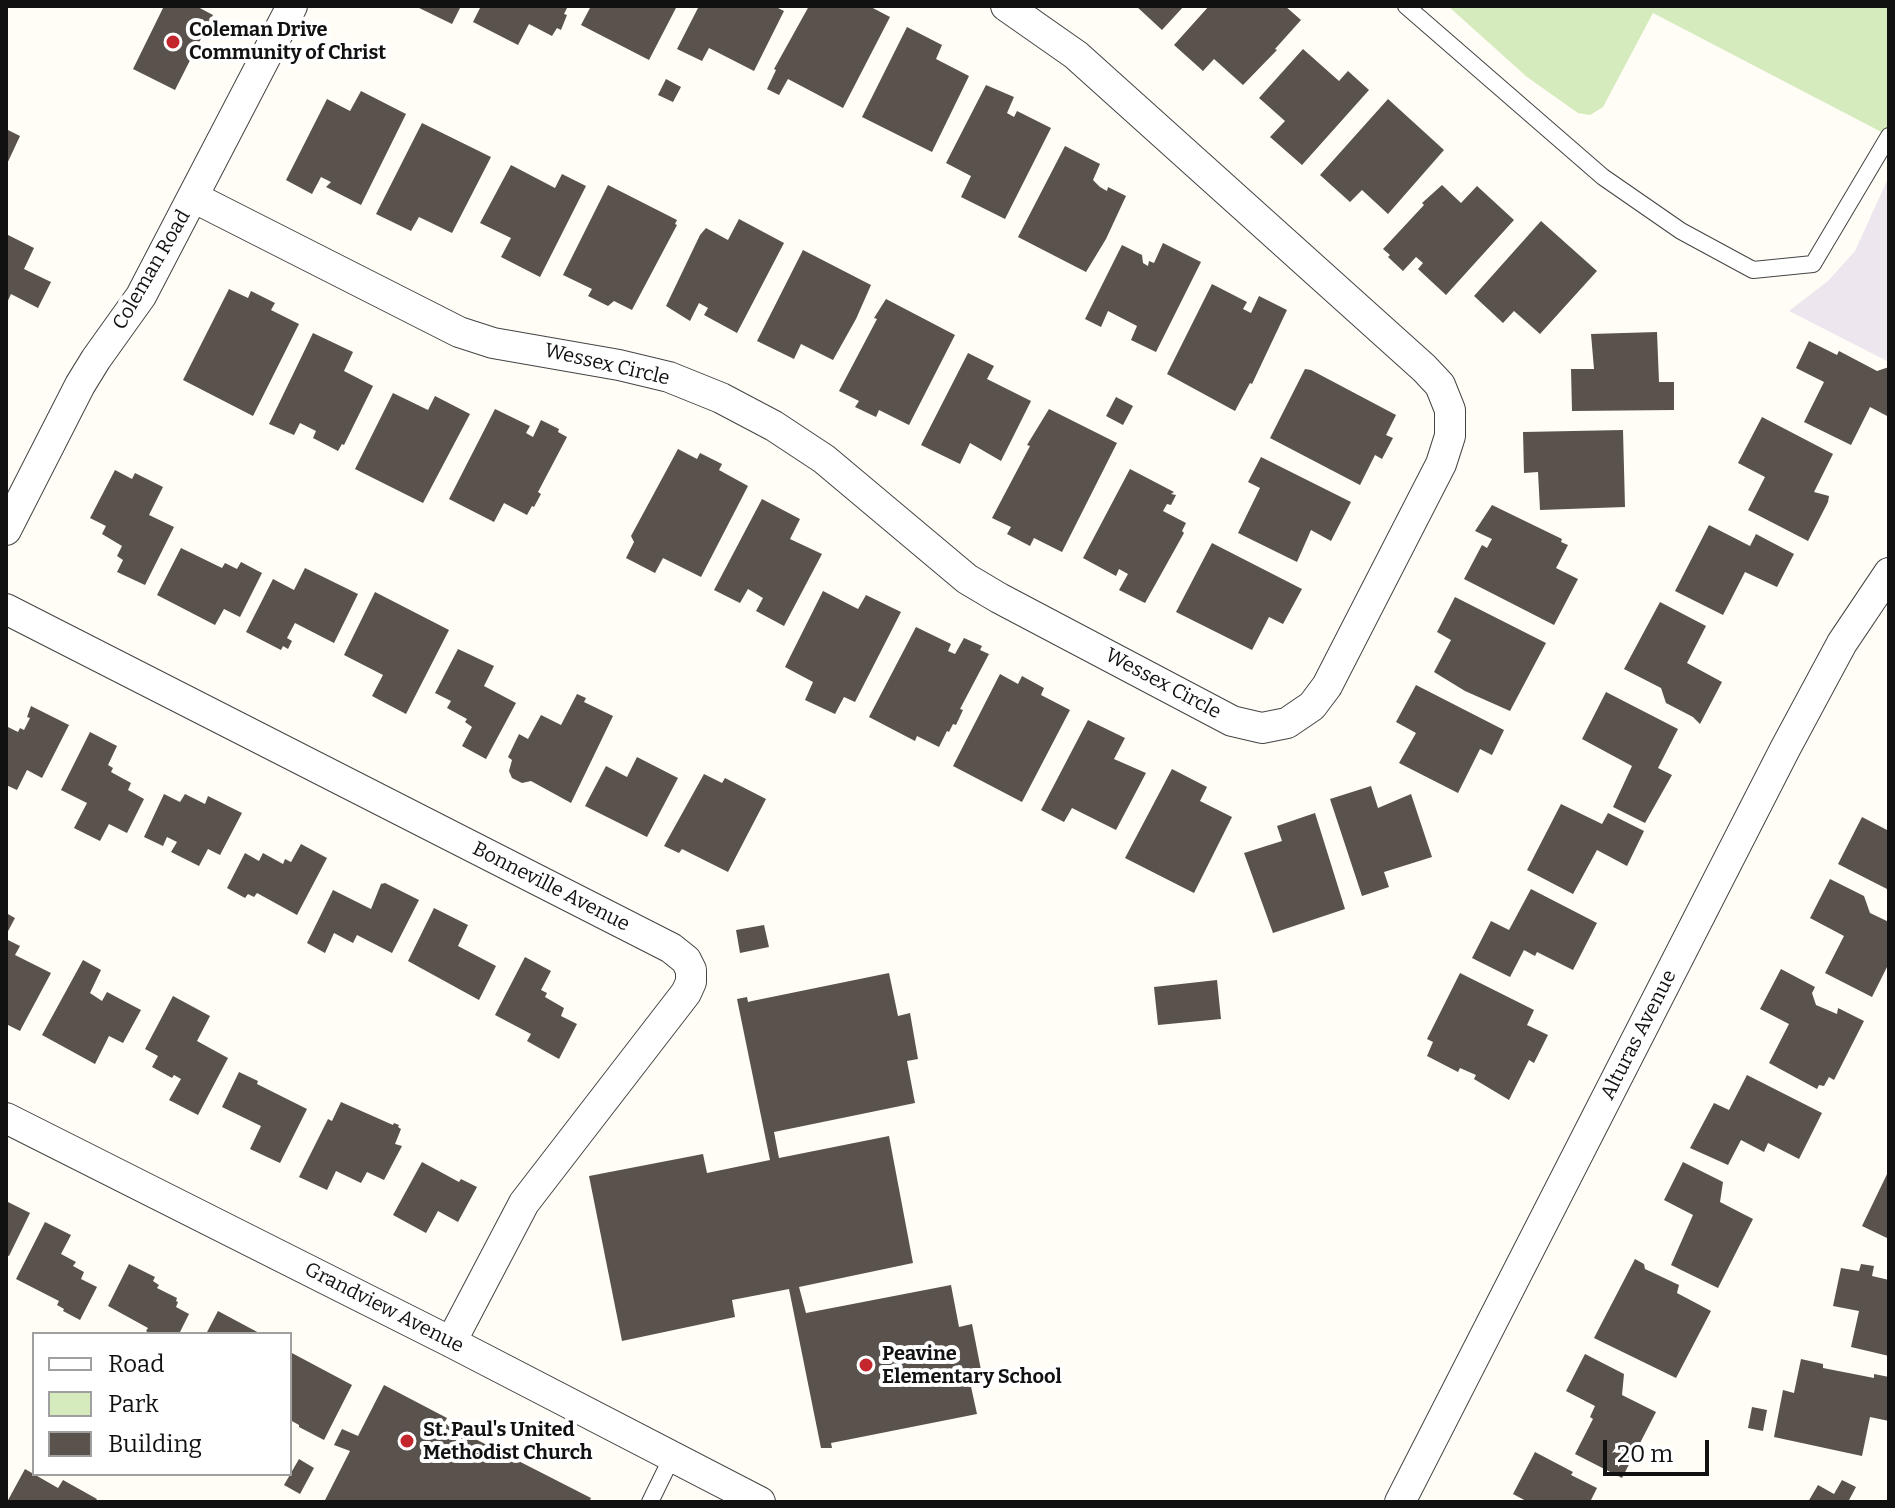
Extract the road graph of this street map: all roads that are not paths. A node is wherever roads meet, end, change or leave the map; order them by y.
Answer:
1 (292, 6) edge
2 (1006, 6) edge
3 (1406, 6) edge
4 (1889, 136) edge
5 (193, 197) junction
6 (6, 530) edge
7 (1887, 581) edge
8 (6, 609) edge
9 (6, 1118) edge
10 (451, 1342) junction
11 (672, 1457) junction
12 (650, 1502) edge
13 (760, 1502) edge
14 (1400, 1502) edge

1 - 5 street, Coleman Road
2 - 5 street, Wessex Circle
3 - 4 lane
5 - 6 street, Coleman Road
7 - 14 street, Alturas Avenue
8 - 10 street, Bonneville Avenue
9 - 10 street, Grandview Avenue
10 - 11 street, Grandview Avenue
11 - 12 lane
11 - 13 street, Grandview Avenue

